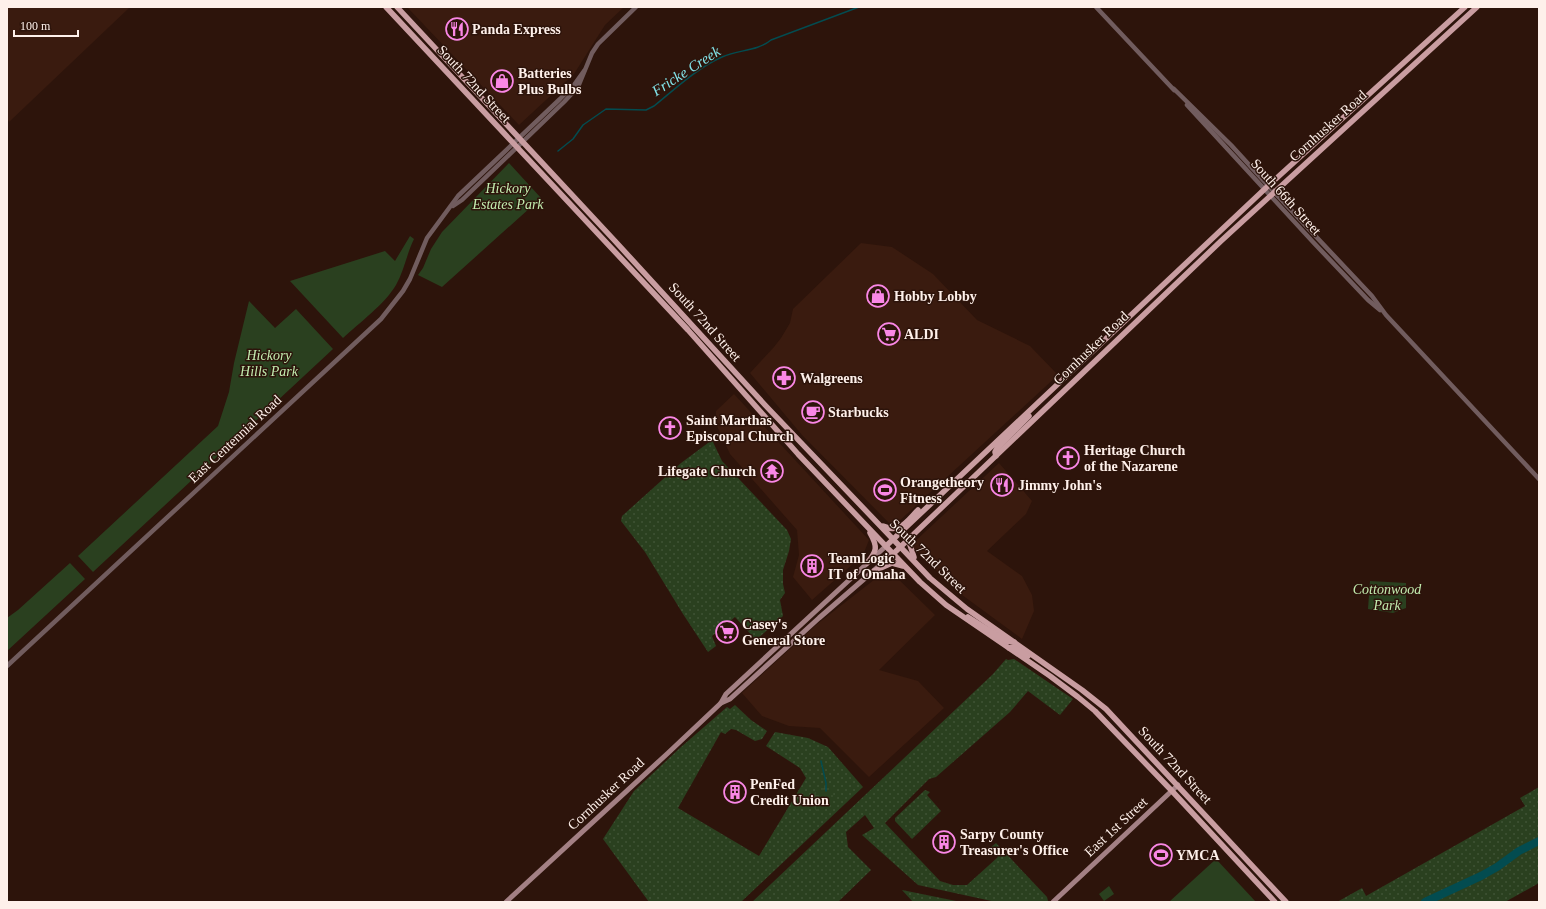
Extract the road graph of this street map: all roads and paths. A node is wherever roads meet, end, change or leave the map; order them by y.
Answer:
1 (386, 7) edge
2 (397, 7) edge
3 (636, 7) edge
4 (1096, 7) edge
5 (1465, 7) edge
6 (1477, 7) edge
7 (521, 140) junction
8 (515, 145) junction
9 (1266, 187) junction
10 (1272, 194) junction
11 (1041, 400) junction
12 (980, 456) junction
13 (996, 456) junction
14 (1539, 479) edge
15 (878, 523) junction
16 (865, 524) junction
17 (916, 532) junction
18 (894, 539) junction
19 (886, 546) junction
20 (901, 547) junction
21 (893, 554) junction
22 (867, 563) junction
23 (918, 564) junction
24 (905, 567) junction
25 (874, 571) junction
26 (956, 613) junction
27 (1014, 642) junction
28 (1009, 648) junction
29 (7, 666) edge
30 (1059, 673) junction
31 (721, 703) junction
32 (1178, 785) junction
33 (1172, 791) junction
34 (507, 901) edge
35 (1053, 902) edge
36 (1275, 902) edge
37 (1286, 902) edge

1 - 8 main road, South 72nd Street
2 - 7 main road, South 72nd Street
3 - 7 street, East Centennial Road
4 - 9 street, South 66th Street
5 - 9 main road, Cornhusker Road
6 - 10 main road, Cornhusker Road
7 - 8 street, East Centennial Road
7 - 15 main road, South 72nd Street
8 - 16 main road, South 72nd Street
8 - 29 street, East Centennial Road
9 - 10 street, South 66th Street
9 - 11 main road, Cornhusker Road
10 - 13 main road, Cornhusker Road
10 - 14 street, South 66th Street
11 - 12 main road, Cornhusker Road
11 - 13 main road
12 - 15 main road
12 - 18 main road, Cornhusker Road
13 - 17 main road, Cornhusker Road
15 - 18 main road, South 72nd Street
16 - 19 main road, South 72nd Street
16 - 22 main road
17 - 20 main road, Cornhusker Road
17 - 23 main road
18 - 19 main road, Cornhusker Road
18 - 20 main road, South 72nd Street
19 - 21 main road, South 72nd Street
19 - 22 main road, Cornhusker Road
20 - 21 main road, Cornhusker Road
20 - 23 main road, South 72nd Street
21 - 24 main road, South 72nd Street
21 - 25 main road, Cornhusker Road
22 - 31 main road, Cornhusker Road
23 - 27 main road, South 72nd Street
24 - 25 main road
24 - 26 main road, South 72nd Street
25 - 31 main road, Cornhusker Road
26 - 27 main road
26 - 28 main road, South 72nd Street
27 - 30 main road, South 72nd Street
28 - 30 main road
28 - 33 main road, South 72nd Street
30 - 32 main road, South 72nd Street
31 - 34 main road, Cornhusker Road
32 - 33 main road, East 1st Street
32 - 37 main road, South 72nd Street
33 - 35 main road, East 1st Street
33 - 36 main road, South 72nd Street

